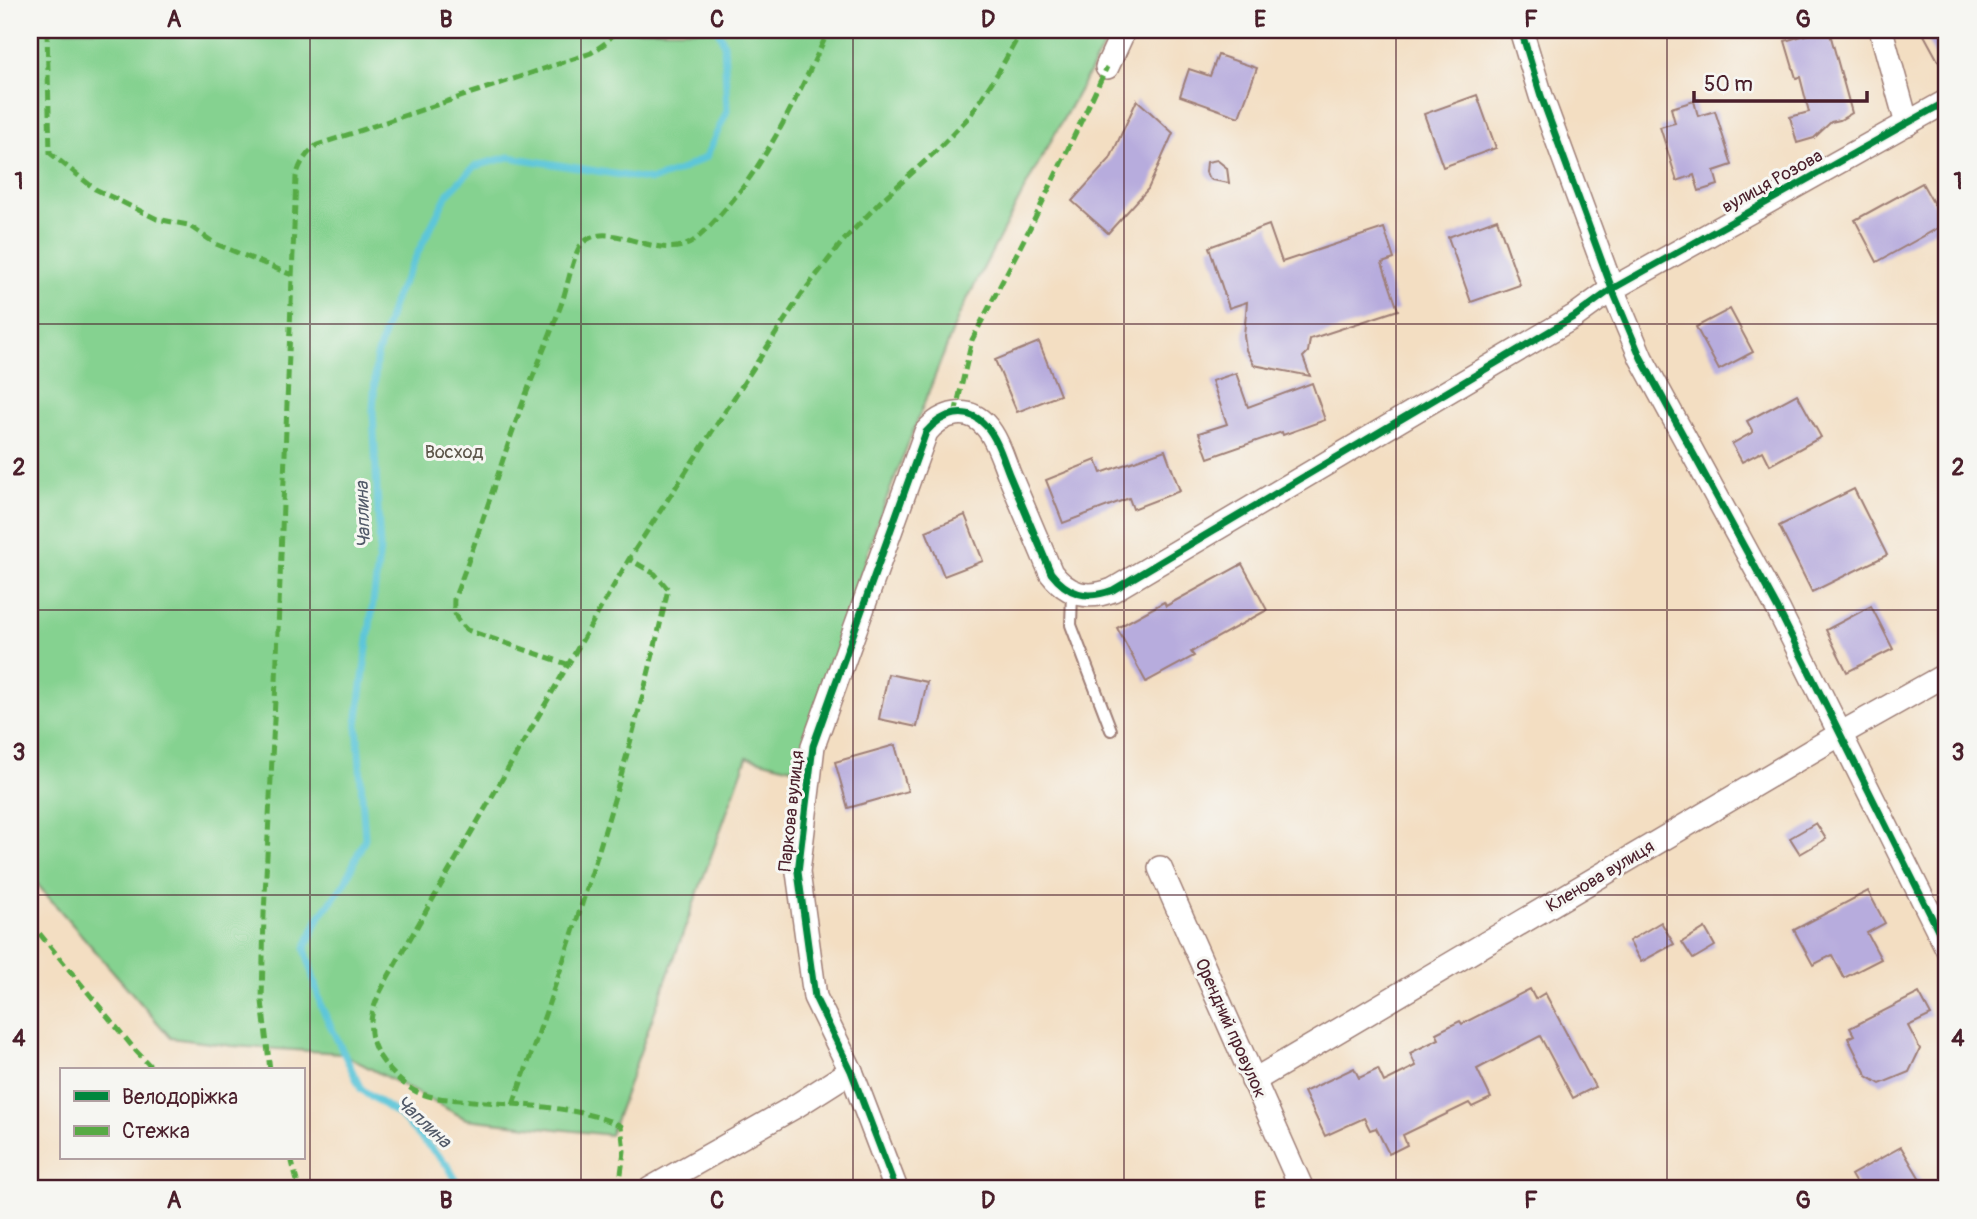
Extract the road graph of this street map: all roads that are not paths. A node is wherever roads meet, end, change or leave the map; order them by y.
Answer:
1 (1124, 30) edge
2 (1521, 30) edge
3 (1881, 30) edge
4 (1107, 67) dead end
5 (1947, 101) edge
6 (1907, 124) junction
7 (1612, 289) junction
8 (1072, 592) junction
9 (1947, 674) edge
10 (1111, 730) dead end
11 (1842, 733) junction
12 (1160, 868) dead end
13 (1947, 948) edge
14 (851, 1071) junction
15 (1254, 1080) junction
16 (650, 1189) edge
17 (896, 1189) edge
18 (1302, 1189) edge

1 - 4 street
2 - 7 street
3 - 6 street
5 - 6 street, вулиця Розова
6 - 7 street, вулиця Розова
7 - 8 street, вулиця Розова
7 - 11 street
8 - 10 lane
8 - 14 street, Паркова вулиця
9 - 11 street, Кленова вулиця
11 - 13 street
11 - 15 street, Кленова вулиця
12 - 15 street, Орендний провулок
14 - 16 street
14 - 17 street, Паркова вулиця
15 - 18 street, Орендний провулок

